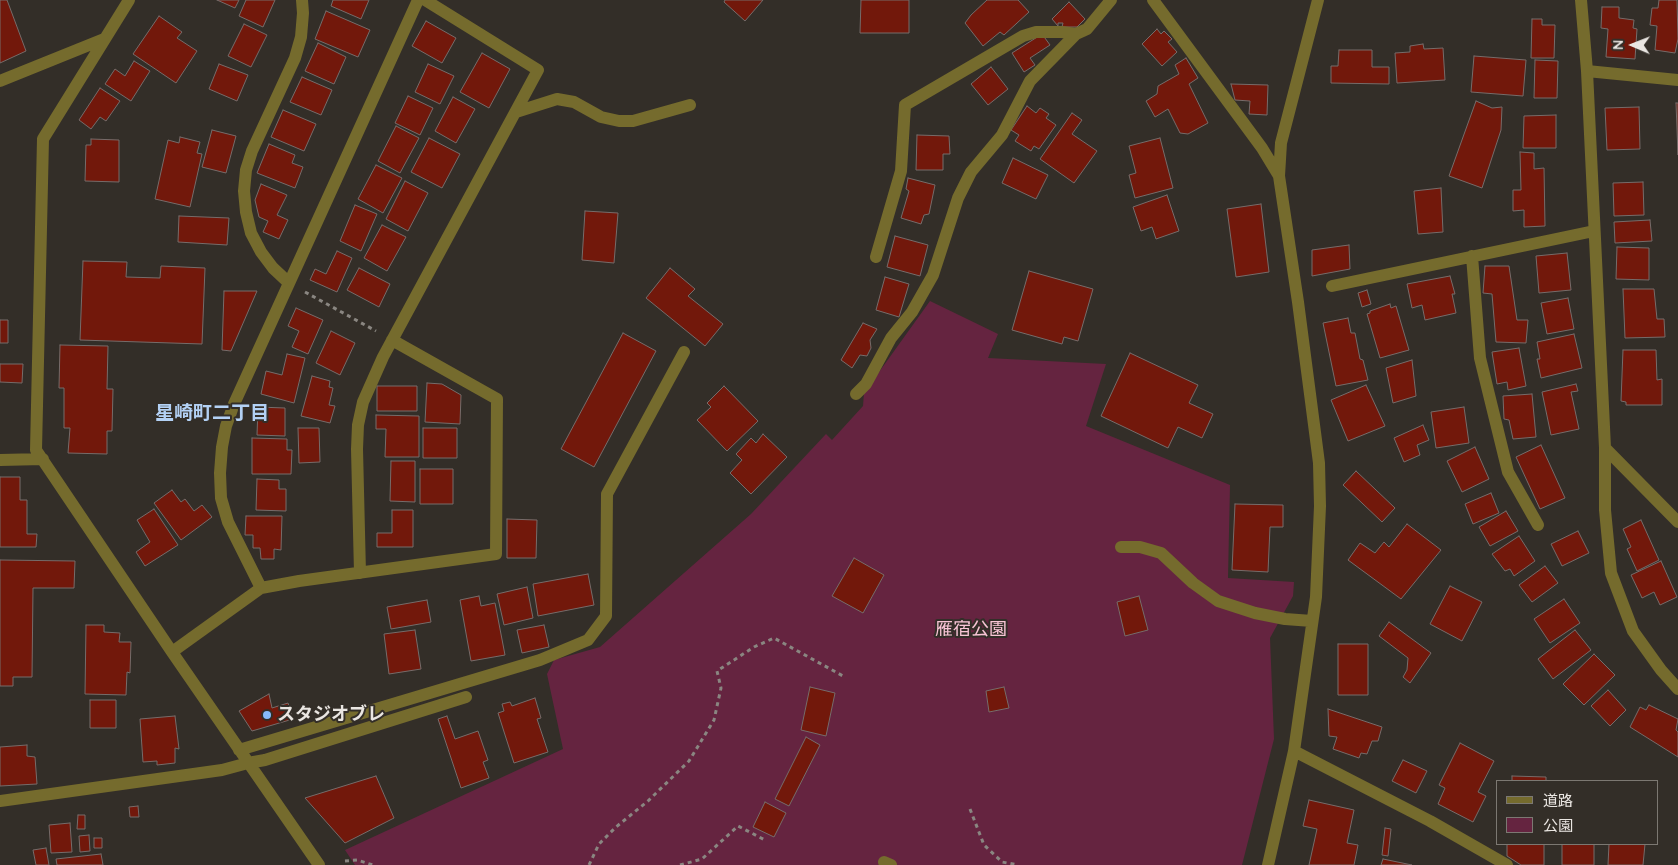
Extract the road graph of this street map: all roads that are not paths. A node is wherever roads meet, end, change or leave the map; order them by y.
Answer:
1 (129, 0) edge
2 (302, 0) edge
3 (418, 0) edge
4 (425, 0) edge
5 (1111, 0) edge
6 (1153, 0) edge
7 (1318, 0) edge
8 (1581, 0) edge
9 (1076, 34) junction
10 (104, 39) junction
11 (1587, 71) junction
12 (1678, 80) edge
13 (0, 81) edge
14 (690, 105) dead end
15 (516, 112) junction
16 (1279, 176) junction
17 (1594, 230) junction
18 (1472, 256) junction
19 (876, 257) dead end
20 (290, 284) junction
21 (1332, 286) dead end
22 (392, 340) junction
23 (684, 352) dead end
24 (856, 394) dead end
25 (1604, 448) junction
26 (0, 460) edge
27 (43, 460) junction
28 (1678, 522) edge
29 (1538, 525) dead end
30 (1121, 547) dead end
31 (360, 573) junction
32 (261, 588) junction
33 (1312, 621) junction
34 (172, 652) junction
35 (1678, 689) edge
36 (466, 697) dead end
37 (239, 750) junction
38 (1294, 752) junction
39 (248, 763) junction
40 (0, 801) edge
41 (319, 865) edge
42 (1268, 865) edge
43 (1507, 865) edge

1 - 10 street
2 - 20 street
3 - 20 street
4 - 15 street
5 - 9 street
6 - 16 street
7 - 16 street
8 - 11 street
9 - 19 street
9 - 24 street
10 - 13 street
10 - 27 street
11 - 12 street
11 - 17 street
14 - 15 street
15 - 22 street
16 - 33 street
17 - 18 street
17 - 25 street
18 - 21 street
18 - 29 street
20 - 32 street
22 - 31 street
22 - 31 street
23 - 37 street
25 - 28 street
25 - 35 street
26 - 27 street
27 - 34 street
30 - 33 street
31 - 32 street
32 - 34 street
33 - 38 street
34 - 37 street
36 - 39 street
37 - 39 street
38 - 42 street
38 - 43 street
39 - 40 street
39 - 41 street

